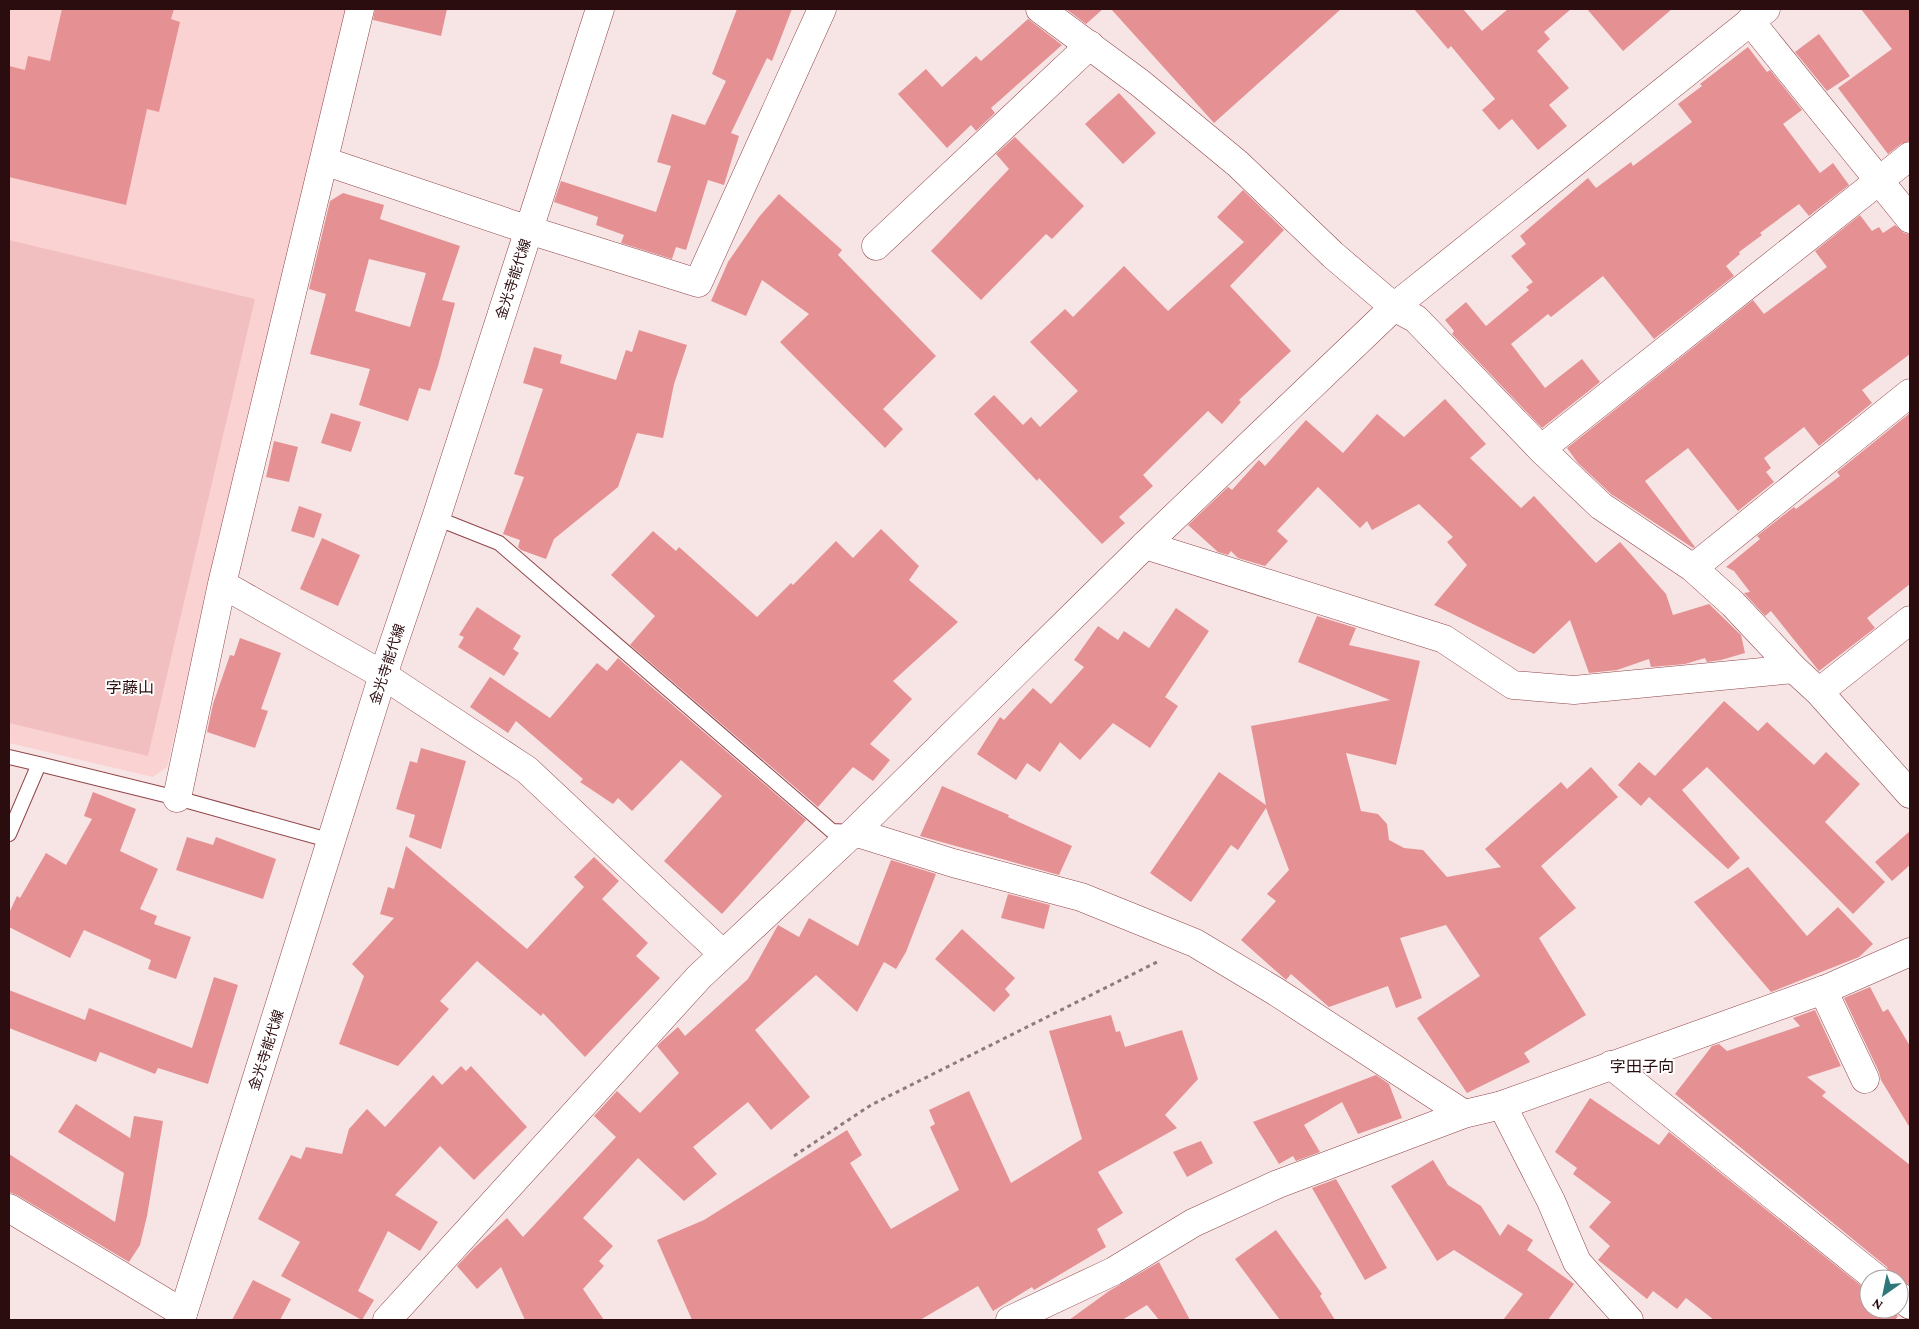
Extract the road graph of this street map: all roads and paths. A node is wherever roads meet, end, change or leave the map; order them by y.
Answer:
1 (360, 9) edge
2 (600, 9) edge
3 (822, 9) edge
4 (1040, 9) edge
5 (1758, 15) edge
6 (1090, 45) junction
7 (1910, 156) edge
8 (324, 160) junction
9 (1880, 181) junction
10 (1910, 219) edge
11 (529, 230) junction
12 (876, 246) dead end
13 (1394, 307) junction
14 (1910, 393) edge
15 (1541, 449) junction
16 (436, 518) junction
17 (1145, 544) junction
18 (1693, 568) junction
19 (222, 584) junction
20 (1910, 620) edge
21 (1794, 669) junction
22 (383, 675) junction
23 (1819, 692) junction
24 (9, 757) edge
25 (39, 764) junction
26 (1910, 794) edge
27 (176, 798) junction
28 (854, 832) junction
29 (9, 834) edge
30 (332, 841) junction
31 (1195, 943) junction
32 (1910, 952) edge
33 (723, 954) junction
34 (1823, 990) junction
35 (1610, 1065) junction
36 (1865, 1079) dead end
37 (1502, 1105) junction
38 (1464, 1114) junction
39 (794, 1156) dead end
40 (9, 1208) edge
41 (1865, 1269) edge
42 (182, 1317) edge
43 (1623, 1318) edge
44 (1016, 1319) edge
45 (387, 1320) edge

1 - 8 street
2 - 11 street, 金光寺能代線
3 - 11 street
4 - 6 street
5 - 9 street
5 - 13 street
6 - 12 street
6 - 13 street
7 - 9 street
8 - 11 street
8 - 19 street
9 - 10 street
9 - 15 street
11 - 16 street, 金光寺能代線
13 - 15 street
13 - 17 street
14 - 18 street
15 - 18 street
16 - 22 street, 金光寺能代線
16 - 28 lane
17 - 21 street
17 - 28 street
18 - 21 street
19 - 22 street
19 - 27 street
20 - 23 street
21 - 23 street
22 - 30 street, 金光寺能代線
22 - 33 street
23 - 26 street
24 - 25 lane
25 - 27 lane
25 - 29 lane
27 - 30 lane
28 - 31 street
28 - 33 street
30 - 42 street, 金光寺能代線
31 - 38 street
31 - 39 path
32 - 34 street
33 - 45 street
34 - 35 street
34 - 36 street
35 - 37 street
35 - 41 street
37 - 38 street
37 - 43 street
38 - 44 street
40 - 42 street

